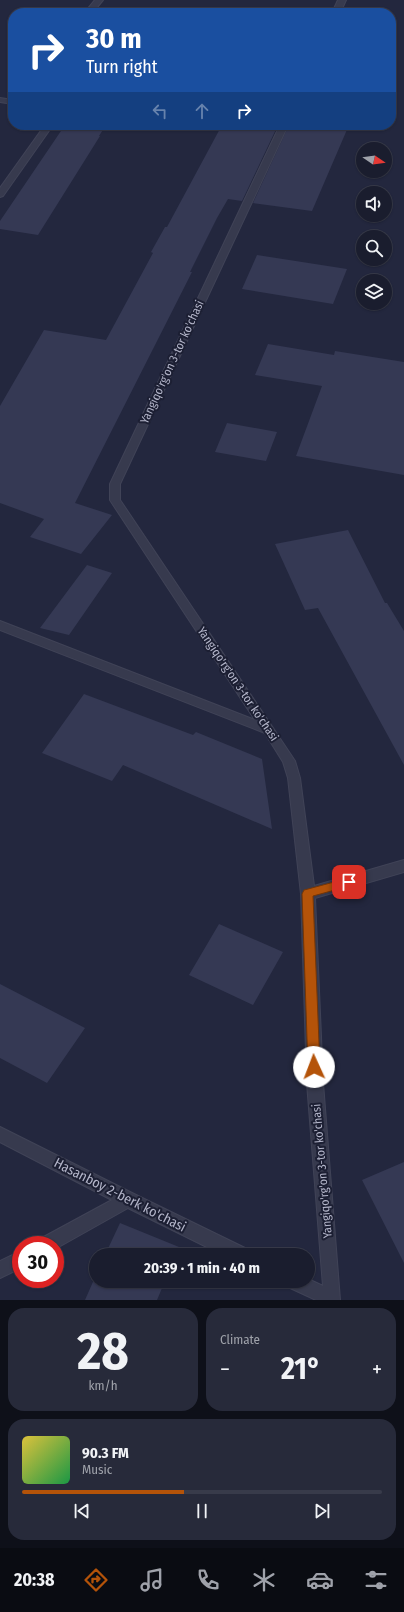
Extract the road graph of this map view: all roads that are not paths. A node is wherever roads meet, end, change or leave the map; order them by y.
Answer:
1 (99, 0) edge
2 (92, 8) edge
3 (45, 130) edge
4 (282, 130) edge
5 (0, 194) edge
6 (0, 625) edge
7 (269, 730) junction
8 (404, 866) edge
9 (308, 894) junction
10 (0, 1134) edge
11 (128, 1200) junction
12 (62, 1236) edge
13 (227, 1248) edge
14 (12, 1264) edge
15 (0, 1270) edge
16 (308, 1288) edge
17 (332, 1300) edge

1 - 2 street
3 - 5 street
4 - 7 street, Yangiqo'rg'on 3-tor ko'chasi
6 - 7 street
7 - 9 street, Yangiqo'rg'on 3-tor ko'chasi
8 - 9 street
9 - 17 street, Yangiqo'rg'on 3-tor ko'chasi
10 - 11 street, Hasanboy 2-berk ko'chasi
11 - 12 street
11 - 13 street, Hasanboy 2-berk ko'chasi
14 - 15 street
16 - 17 street

